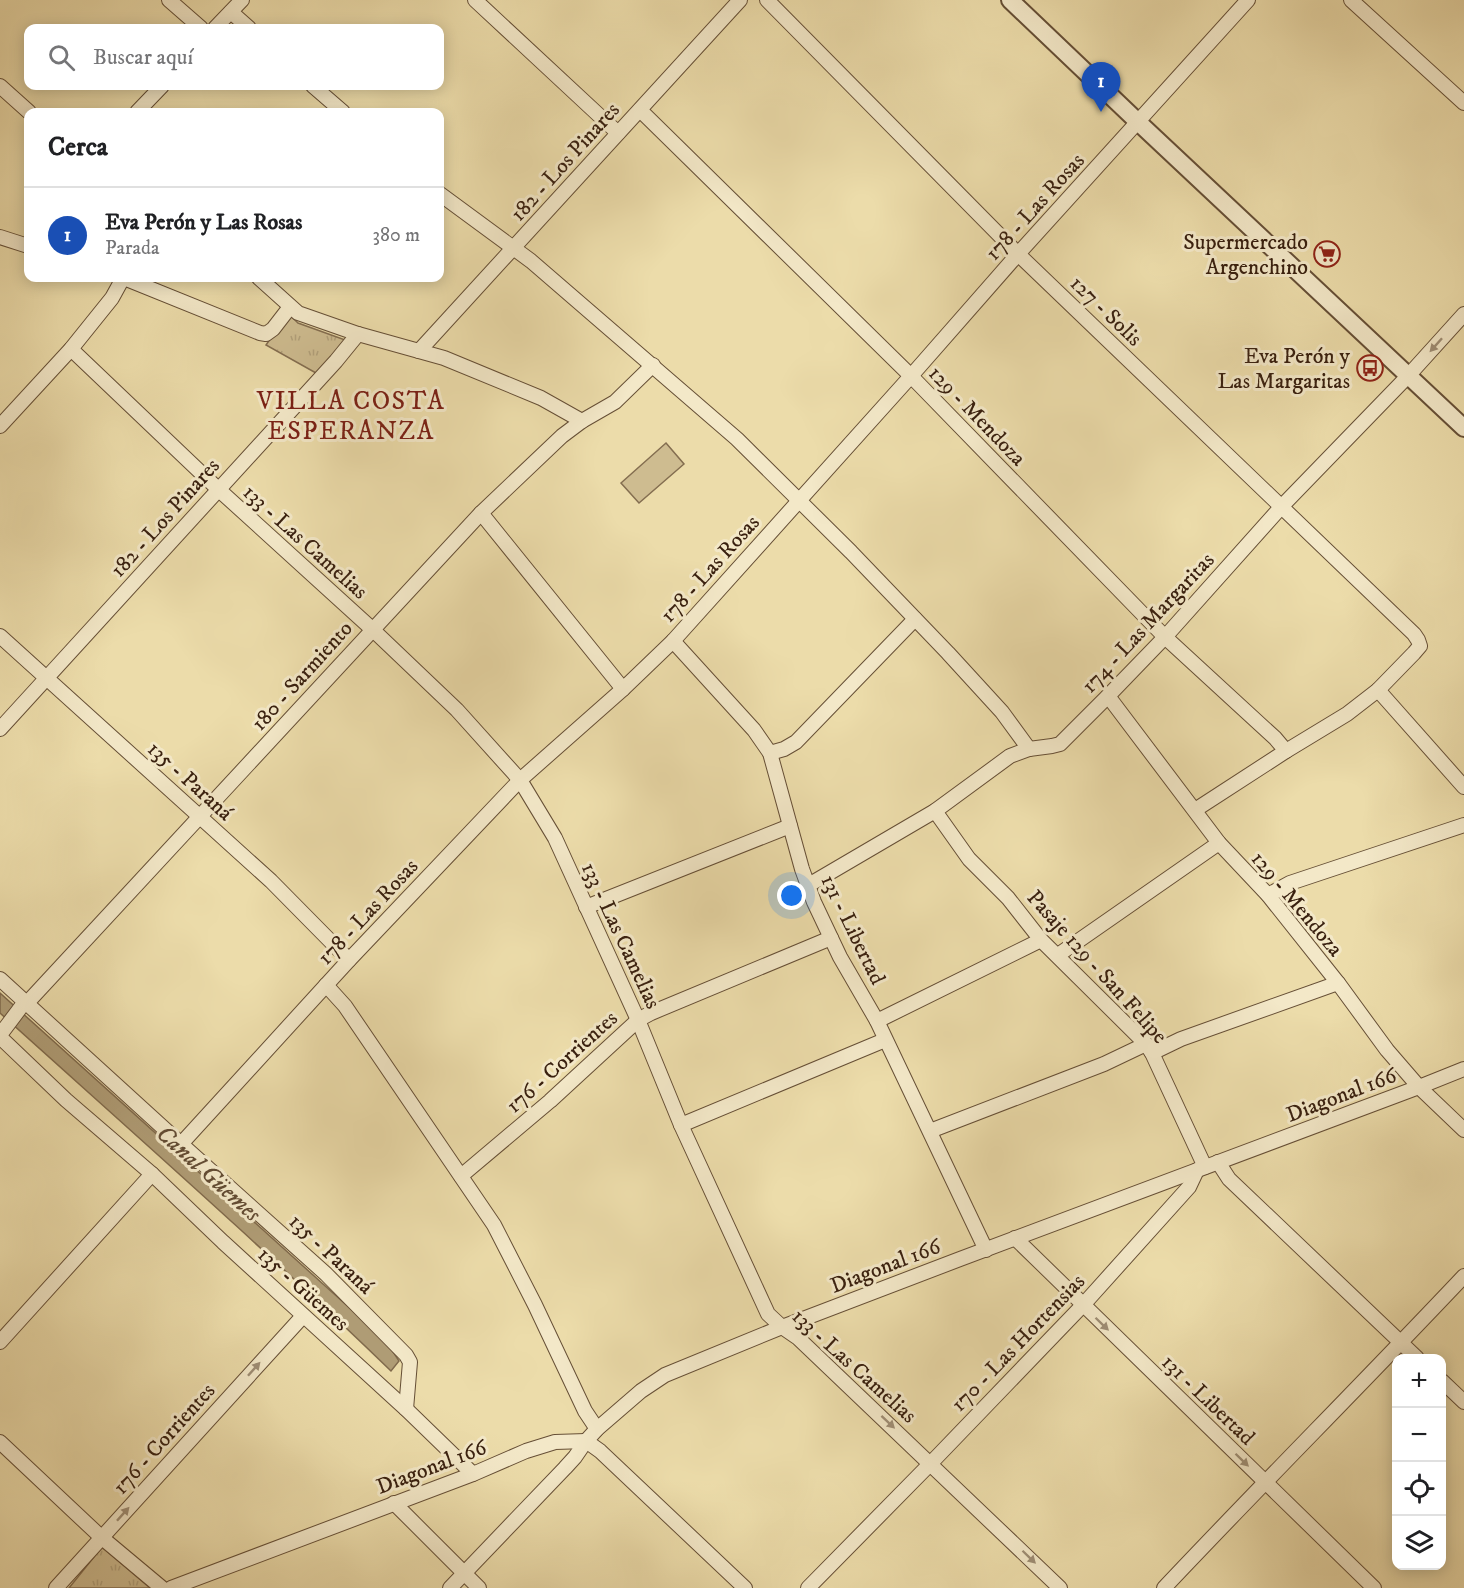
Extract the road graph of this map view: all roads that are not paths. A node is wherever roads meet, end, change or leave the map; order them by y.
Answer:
1 (169, 0) edge
2 (242, 0) edge
3 (475, 0) edge
4 (766, 0) edge
5 (1010, 0) edge
6 (1248, 0) edge
7 (1351, 0) edge
8 (734, 2) edge
9 (231, 12) junction
10 (196, 24) edge
11 (219, 24) edge
12 (244, 24) edge
13 (0, 86) edge
14 (158, 90) edge
15 (318, 90) edge
16 (1464, 102) edge
17 (24, 108) edge
18 (141, 108) edge
19 (339, 108) edge
20 (640, 110) junction
21 (1138, 122) junction
22 (618, 133) junction
23 (444, 197) edge
24 (0, 237) edge
25 (24, 244) edge
26 (514, 247) junction
27 (1018, 254) junction
28 (121, 282) edge
29 (133, 282) edge
30 (263, 282) edge
31 (290, 307) junction
32 (1464, 314) edge
33 (358, 334) junction
34 (71, 350) junction
35 (419, 351) junction
36 (653, 365) junction
37 (911, 376) junction
38 (1408, 376) junction
39 (582, 421) junction
40 (1, 423) edge
41 (1464, 428) edge
42 (218, 489) junction
43 (798, 500) junction
44 (1282, 506) junction
45 (481, 513) junction
46 (915, 619) junction
47 (372, 629) junction
48 (0, 636) edge
49 (1165, 637) junction
50 (672, 641) junction
51 (46, 679) junction
52 (623, 689) junction
53 (1378, 690) junction
54 (1108, 696) junction
55 (0, 729) edge
56 (1029, 749) junction
57 (1286, 751) junction
58 (770, 753) junction
59 (520, 780) junction
60 (1464, 787) edge
61 (1195, 810) junction
62 (936, 811) junction
63 (200, 817) junction
64 (1464, 825) edge
65 (790, 826) junction
66 (1219, 843) junction
67 (807, 886) junction
68 (1268, 895) junction
69 (586, 908) junction
70 (831, 939) junction
71 (1041, 940) junction
72 (1058, 955) junction
73 (349, 960) junction
74 (0, 979) edge
75 (1338, 983) junction
76 (326, 985) junction
77 (24, 1005) junction
78 (638, 1020) junction
79 (877, 1021) junction
80 (2, 1033) edge
81 (885, 1040) junction
82 (1149, 1048) junction
83 (1464, 1069) edge
84 (1419, 1087) junction
85 (681, 1125) junction
86 (1464, 1130) edge
87 (930, 1131) junction
88 (181, 1144) junction
89 (1206, 1166) junction
90 (152, 1174) junction
91 (461, 1176) junction
92 (1015, 1238) junction
93 (986, 1250) junction
94 (1464, 1276) edge
95 (1083, 1305) junction
96 (303, 1316) junction
97 (782, 1327) junction
98 (0, 1342) edge
99 (1401, 1343) junction
100 (1412, 1354) edge
101 (1446, 1385) edge
102 (1464, 1402) edge
103 (406, 1408) junction
104 (597, 1429) junction
105 (586, 1441) junction
106 (0, 1442) edge
107 (931, 1463) junction
108 (473, 1474) junction
109 (1265, 1482) junction
110 (394, 1503) junction
111 (101, 1537) junction
112 (464, 1574) junction
113 (56, 1588) edge
114 (162, 1588) edge
115 (171, 1588) edge
116 (450, 1588) edge
117 (479, 1588) edge
118 (745, 1588) edge
119 (808, 1588) edge
120 (1060, 1588) edge
121 (1164, 1588) edge
122 (1374, 1588) edge

1 - 10 street
2 - 9 street
3 - 22 street
4 - 27 street, 127 - Solis
5 - 21 street
6 - 21 street, 178 - Las Rosas
7 - 16 street
8 - 20 street, 182 - Los Pinares
9 - 11 street
9 - 12 street
13 - 17 street
14 - 18 street
15 - 19 street
20 - 22 street, 182 - Los Pinares
20 - 37 street, 129 - Mendoza
21 - 27 street, 178 - Las Rosas
21 - 38 street
22 - 26 street, 182 - Los Pinares
23 - 26 street
24 - 25 street
26 - 35 street, 182 - Los Pinares
26 - 36 street
27 - 37 street, 178 - Las Rosas
27 - 44 street, 127 - Solis
28 - 34 street
29 - 31 street
30 - 31 street
31 - 33 street
32 -> 38 street, 174 - Las Margaritas
33 - 35 street
33 - 42 street, 182 - Los Pinares
34 - 40 street
34 - 42 street, 133 - Las Camelias
35 - 39 street
36 - 39 street, 180 - Sarmiento
36 - 43 street
37 - 43 street, 178 - Las Rosas
37 - 49 street, 129 - Mendoza
38 - 41 street
38 - 44 street, 174 - Las Margaritas
39 - 45 street, 180 - Sarmiento
42 - 47 street, 133 - Las Camelias
42 - 51 street, 182 - Los Pinares
43 - 46 street
43 - 50 street, 178 - Las Rosas
44 - 49 street, 174 - Las Margaritas
44 - 53 street, 127 - Solis
45 - 47 street, 180 - Sarmiento
45 - 52 street
46 - 56 street
46 - 58 street
47 - 59 street, 133 - Las Camelias
47 - 63 street, 180 - Sarmiento
48 - 51 street, 135 - Paraná
49 - 54 street, 174 - Las Margaritas
49 - 57 street, 129 - Mendoza
50 - 52 street, 178 - Las Rosas
50 - 58 street, 131 - Libertad
51 - 55 street, 182 - Los Pinares
51 - 63 street, 135 - Paraná
52 - 59 street, 178 - Las Rosas
53 - 57 street
53 - 60 street
54 - 56 street, 174 - Las Margaritas
54 - 61 street, 129 - Mendoza
56 - 62 street, 174 - Las Margaritas
57 - 61 street
58 - 65 street, 131 - Libertad
59 - 69 street, 133 - Las Camelias
59 - 73 street, 178 - Las Rosas
61 - 66 street, 129 - Mendoza
62 - 67 street, 174 - Las Margaritas
62 - 71 street, Pasaje 129 - San Felipe
63 - 73 street, 135 - Paraná
63 - 77 street, 180 - Sarmiento
64 - 68 street
65 - 67 street, 131 - Libertad
65 - 69 street
66 - 68 street, 129 - Mendoza
66 - 72 street
67 - 70 street, 131 - Libertad
68 - 75 street, 129 - Mendoza
69 - 78 street, 133 - Las Camelias
70 - 78 street, 176 - Corrientes
70 - 79 street, 131 - Libertad
71 - 72 street, Pasaje 129 - San Felipe
71 - 79 street
72 - 82 street, Pasaje 129 - San Felipe
73 - 76 street, 178 - Las Rosas
74 - 77 street, 135 - Paraná
75 - 82 street
75 - 84 street, 129 - Mendoza
76 - 88 street, 178 - Las Rosas
76 - 91 street
77 - 80 street, 180 - Sarmiento
77 - 88 street, 135 - Paraná
78 - 85 street, 133 - Las Camelias
78 - 91 street, 176 - Corrientes
79 - 81 street, 131 - Libertad
80 - 90 street, 135 - Güemes
81 - 85 street
81 - 87 street, 131 - Libertad
82 - 87 street
82 - 89 street, Pasaje 129 - San Felipe
83 - 84 street, Diagonal 166
84 - 86 street, 129 - Mendoza
84 - 89 street, Diagonal 166
85 - 97 street, 133 - Las Camelias
87 - 93 street, 131 - Libertad
88 - 103 street, 135 - Paraná
89 - 92 street, Diagonal 166
89 - 95 street, 170 - Las Hortensias
89 - 99 street, Pasaje 129 - San Felipe
90 - 96 street, 135 - Güemes
90 - 98 street
91 - 104 street
92 - 93 street, Diagonal 166
92 - 95 street, 131 - Libertad
93 - 97 street, Diagonal 166
94 - 99 street
95 - 107 street, 170 - Las Hortensias
95 -> 109 street, 131 - Libertad
96 - 103 street, 135 - Güemes
111 -> 96 street, 176 - Corrientes
97 - 104 street, Diagonal 166
97 -> 107 street, 133 - Las Camelias
99 - 100 street, Pasaje 129 - San Felipe
99 - 109 street
101 - 102 street
103 - 108 street, 135 - Güemes
104 - 105 street, Diagonal 166
105 - 108 street, Diagonal 166
105 - 112 street
105 - 118 street
106 - 111 street
107 - 119 street, 170 - Las Hortensias
107 -> 120 street, 133 - Las Camelias
108 - 110 street, Diagonal 166
109 - 121 street
109 - 122 street, 131 - Libertad
110 - 112 street
110 - 115 street, Diagonal 166
111 - 113 street, 176 - Corrientes
111 - 114 street
112 - 116 street
112 - 117 street

